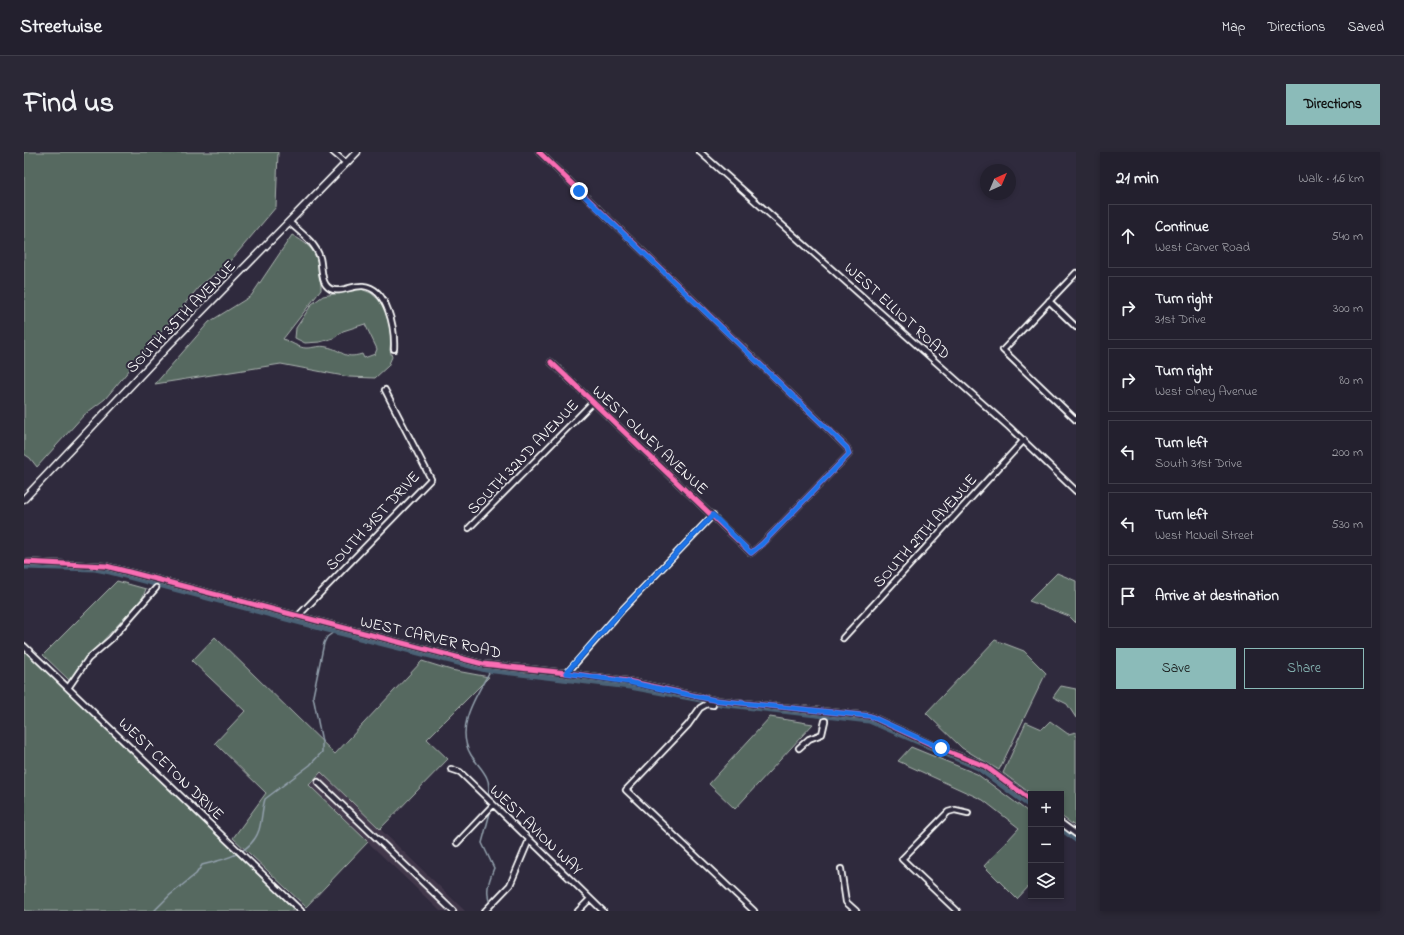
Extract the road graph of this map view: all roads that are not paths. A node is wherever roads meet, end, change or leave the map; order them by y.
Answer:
1 (333, 152) edge
2 (356, 152) edge
3 (539, 152) edge
4 (700, 152) edge
5 (346, 164) junction
6 (289, 222) junction
7 (1076, 273) edge
8 (1049, 301) junction
9 (1076, 327) edge
10 (394, 349) dead end
11 (551, 362) dead end
12 (385, 390) dead end
13 (593, 402) junction
14 (1076, 420) edge
15 (1024, 440) junction
16 (1076, 491) edge
17 (24, 499) edge
18 (713, 515) junction
19 (469, 528) dead end
20 (24, 562) edge
21 (156, 588) dead end
22 (298, 616) junction
23 (843, 638) dead end
24 (24, 646) edge
25 (566, 673) junction
26 (68, 688) junction
27 (713, 705) dead end
28 (825, 721) dead end
29 (799, 748) dead end
30 (451, 769) dead end
31 (318, 782) dead end
32 (1028, 798) edge
33 (493, 806) junction
34 (968, 813) dead end
35 (1064, 825) edge
36 (1076, 834) edge
37 (529, 840) junction
38 (457, 843) dead end
39 (841, 869) dead end
40 (590, 899) junction
41 (301, 911) edge
42 (453, 911) edge
43 (485, 911) edge
44 (578, 911) edge
45 (603, 911) edge
46 (754, 911) edge
47 (856, 911) edge
48 (957, 911) edge

1 - 5 street
2 - 5 street, SOUTH 35TH AVENUE
3 - 18 street, WEST OLNEY AVENUE
4 - 15 street, WEST ELLIOT ROAD
5 - 6 street, SOUTH 35TH AVENUE
6 - 10 street
6 - 17 street, SOUTH 35TH AVENUE
7 - 8 street
8 - 9 street
8 - 14 street
11 - 13 street, WEST OLNEY AVENUE
12 - 22 street, SOUTH 31ST DRIVE
13 - 18 street, WEST OLNEY AVENUE
13 - 19 street, SOUTH 32ND AVENUE
15 - 16 street, WEST ELLIOT ROAD
15 - 23 street, SOUTH 29TH AVENUE
18 - 25 street
20 - 22 street, WEST CARVER ROAD
21 - 26 street
22 - 25 street, WEST CARVER ROAD
24 - 26 street, WEST CETON DRIVE
25 - 32 street, WEST CARVER ROAD
26 - 41 street, WEST CETON DRIVE
27 - 46 street
28 - 29 street
30 - 33 street, WEST AVION WAY
31 - 42 street
33 - 37 street, WEST AVION WAY
33 - 38 street
34 - 48 street
35 - 36 street
37 - 40 street, WEST AVION WAY
37 - 43 street
39 - 47 street
40 - 44 street
40 - 45 street, WEST AVION WAY

